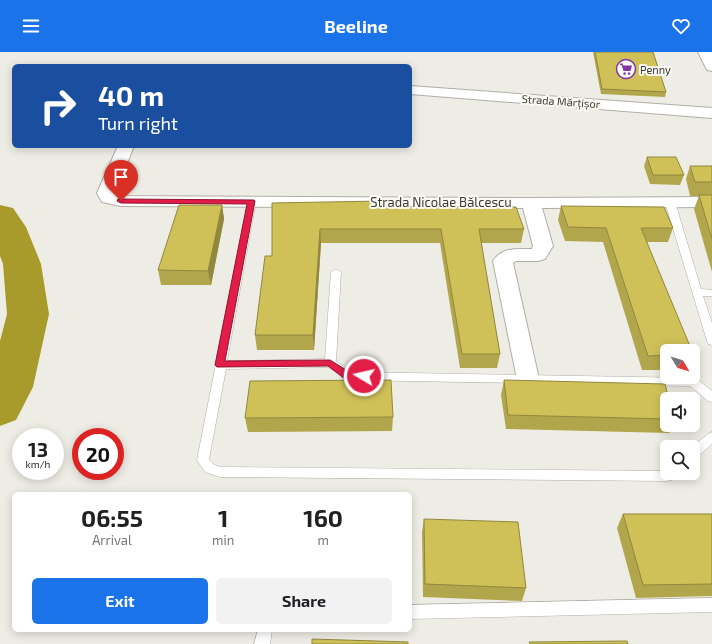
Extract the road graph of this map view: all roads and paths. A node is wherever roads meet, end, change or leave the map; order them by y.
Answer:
1 (705, 52) edge
2 (712, 67) edge
3 (412, 90) edge
4 (712, 113) edge
5 (125, 148) edge
6 (252, 201) junction
7 (670, 202) junction
8 (712, 202) edge
9 (531, 203) junction
10 (336, 272) dead end
11 (697, 292) junction
12 (712, 293) edge
13 (712, 341) edge
14 (330, 363) junction
15 (220, 365) junction
16 (528, 379) junction
17 (712, 398) edge
18 (712, 436) edge
19 (700, 447) edge
20 (660, 476) edge
21 (712, 605) edge
22 (412, 612) edge
23 (265, 632) edge
24 (262, 644) edge

1 - 2 street
3 - 4 street, Strada Mărțișor
5 - 6 street, Strada Nicolae Bălcescu
6 - 9 street, Strada Nicolae Bălcescu
6 - 15 lane
7 - 8 street, Strada Nicolae Bălcescu
7 - 9 street, Strada Nicolae Bălcescu
7 - 11 lane
9 - 16 street
10 - 14 lane
11 - 12 lane
11 - 13 lane
14 - 15 lane
14 - 16 lane
15 - 20 lane
16 - 17 lane
18 - 19 lane
21 - 22 lane
23 - 24 lane

